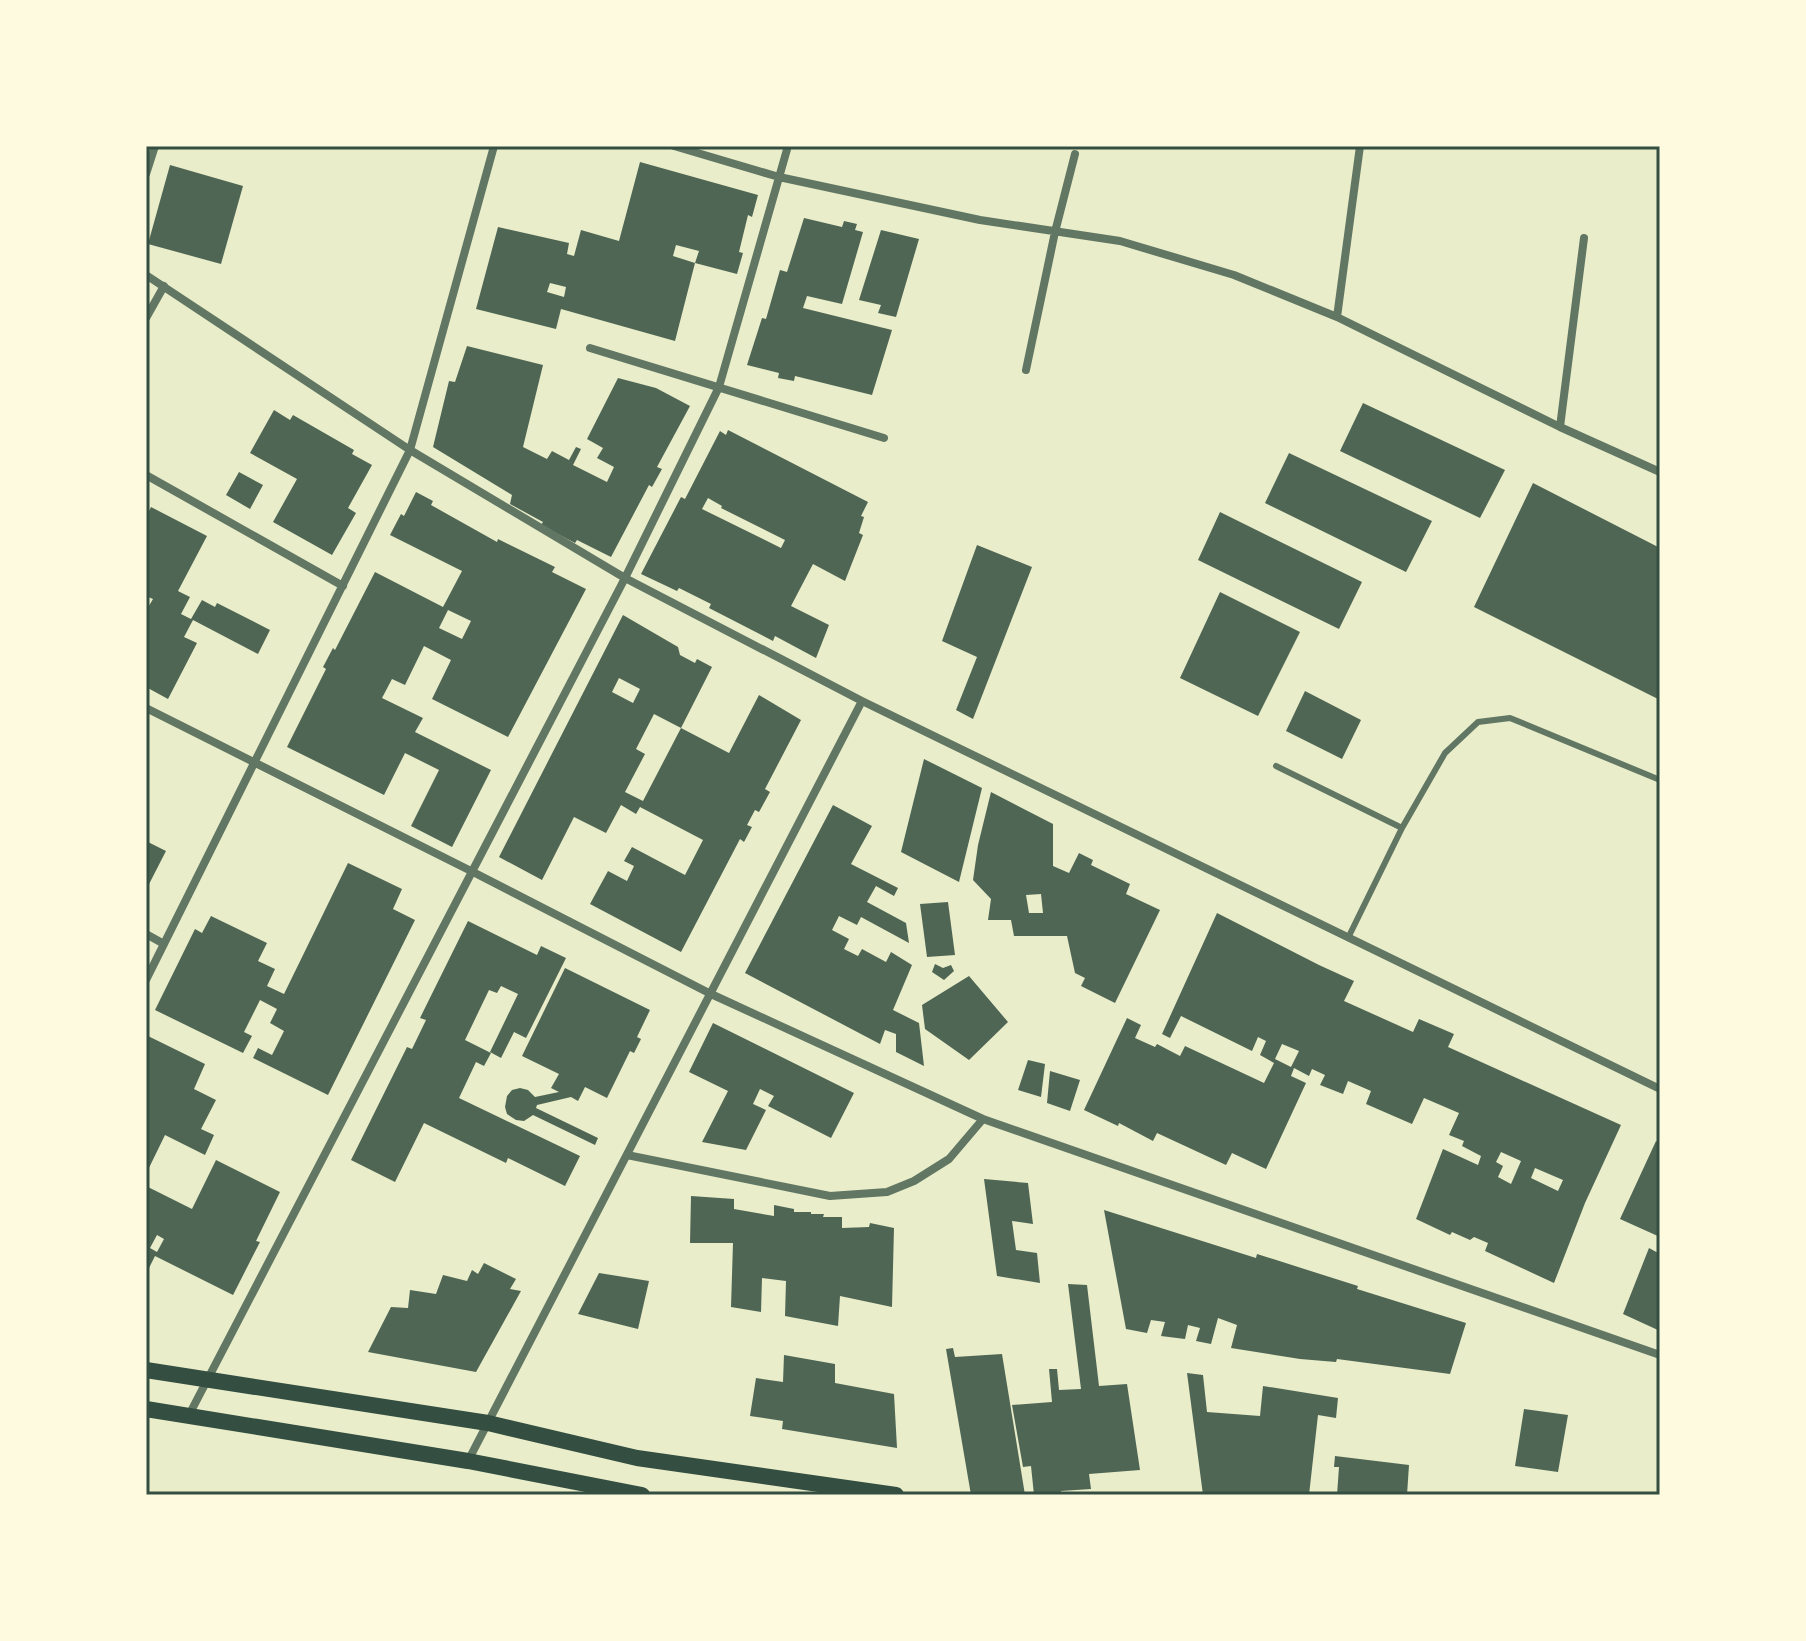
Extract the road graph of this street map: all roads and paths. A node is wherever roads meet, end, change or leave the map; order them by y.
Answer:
1 (155, 146) edge
2 (494, 146) edge
3 (674, 146) edge
4 (788, 146) edge
5 (1360, 146) edge
6 (1075, 154) dead end
7 (146, 174) edge
8 (779, 177) junction
9 (1055, 232) junction
10 (1584, 238) dead end
11 (146, 275) edge
12 (164, 286) junction
13 (1337, 317) junction
14 (146, 318) edge
15 (590, 348) dead end
16 (1026, 370) dead end
17 (719, 387) junction
18 (1560, 427) junction
19 (884, 438) dead end
20 (410, 450) junction
21 (1660, 472) edge
22 (146, 475) edge
23 (625, 578) junction
24 (343, 586) junction
25 (862, 701) junction
26 (146, 708) edge
27 (254, 763) junction
28 (1276, 766) dead end
29 (1660, 780) edge
30 (1402, 828) junction
31 (473, 872) junction
32 (146, 934) edge
33 (1348, 938) junction
34 (164, 944) junction
35 (146, 980) edge
36 (711, 994) junction
37 (1660, 1089) edge
38 (983, 1119) junction
39 (627, 1155) junction
40 (1660, 1355) edge
41 (146, 1370) edge
42 (208, 1380) junction
43 (146, 1409) edge
44 (189, 1416) junction
45 (488, 1423) junction
46 (468, 1461) junction
47 (642, 1495) edge
48 (896, 1495) edge

1 - 7 street
2 - 20 street
3 - 8 street
4 - 8 street
5 - 13 street
6 - 9 street
8 - 9 street
8 - 17 street
9 - 13 street
9 - 16 street
10 - 18 street
11 - 12 street
12 - 14 street
12 - 20 street
13 - 18 street
15 - 17 street
17 - 19 street
17 - 23 street
18 - 21 street
20 - 23 street
20 - 24 street
22 - 24 street
23 - 25 street
23 - 31 street
24 - 27 street
25 - 33 street
25 - 36 street
26 - 27 street
27 - 31 street
27 - 34 street
28 - 30 lane
29 - 30 lane
30 - 33 lane
31 - 36 street
31 - 42 street
32 - 34 street
33 - 37 street
34 - 35 street
36 - 38 street
36 - 39 street
38 - 39 street
38 - 40 street
39 - 45 street
41 - 42 main road
42 - 44 street
42 - 45 main road
43 - 44 main road
44 - 46 main road
45 - 46 street
45 - 48 main road
46 - 47 main road

